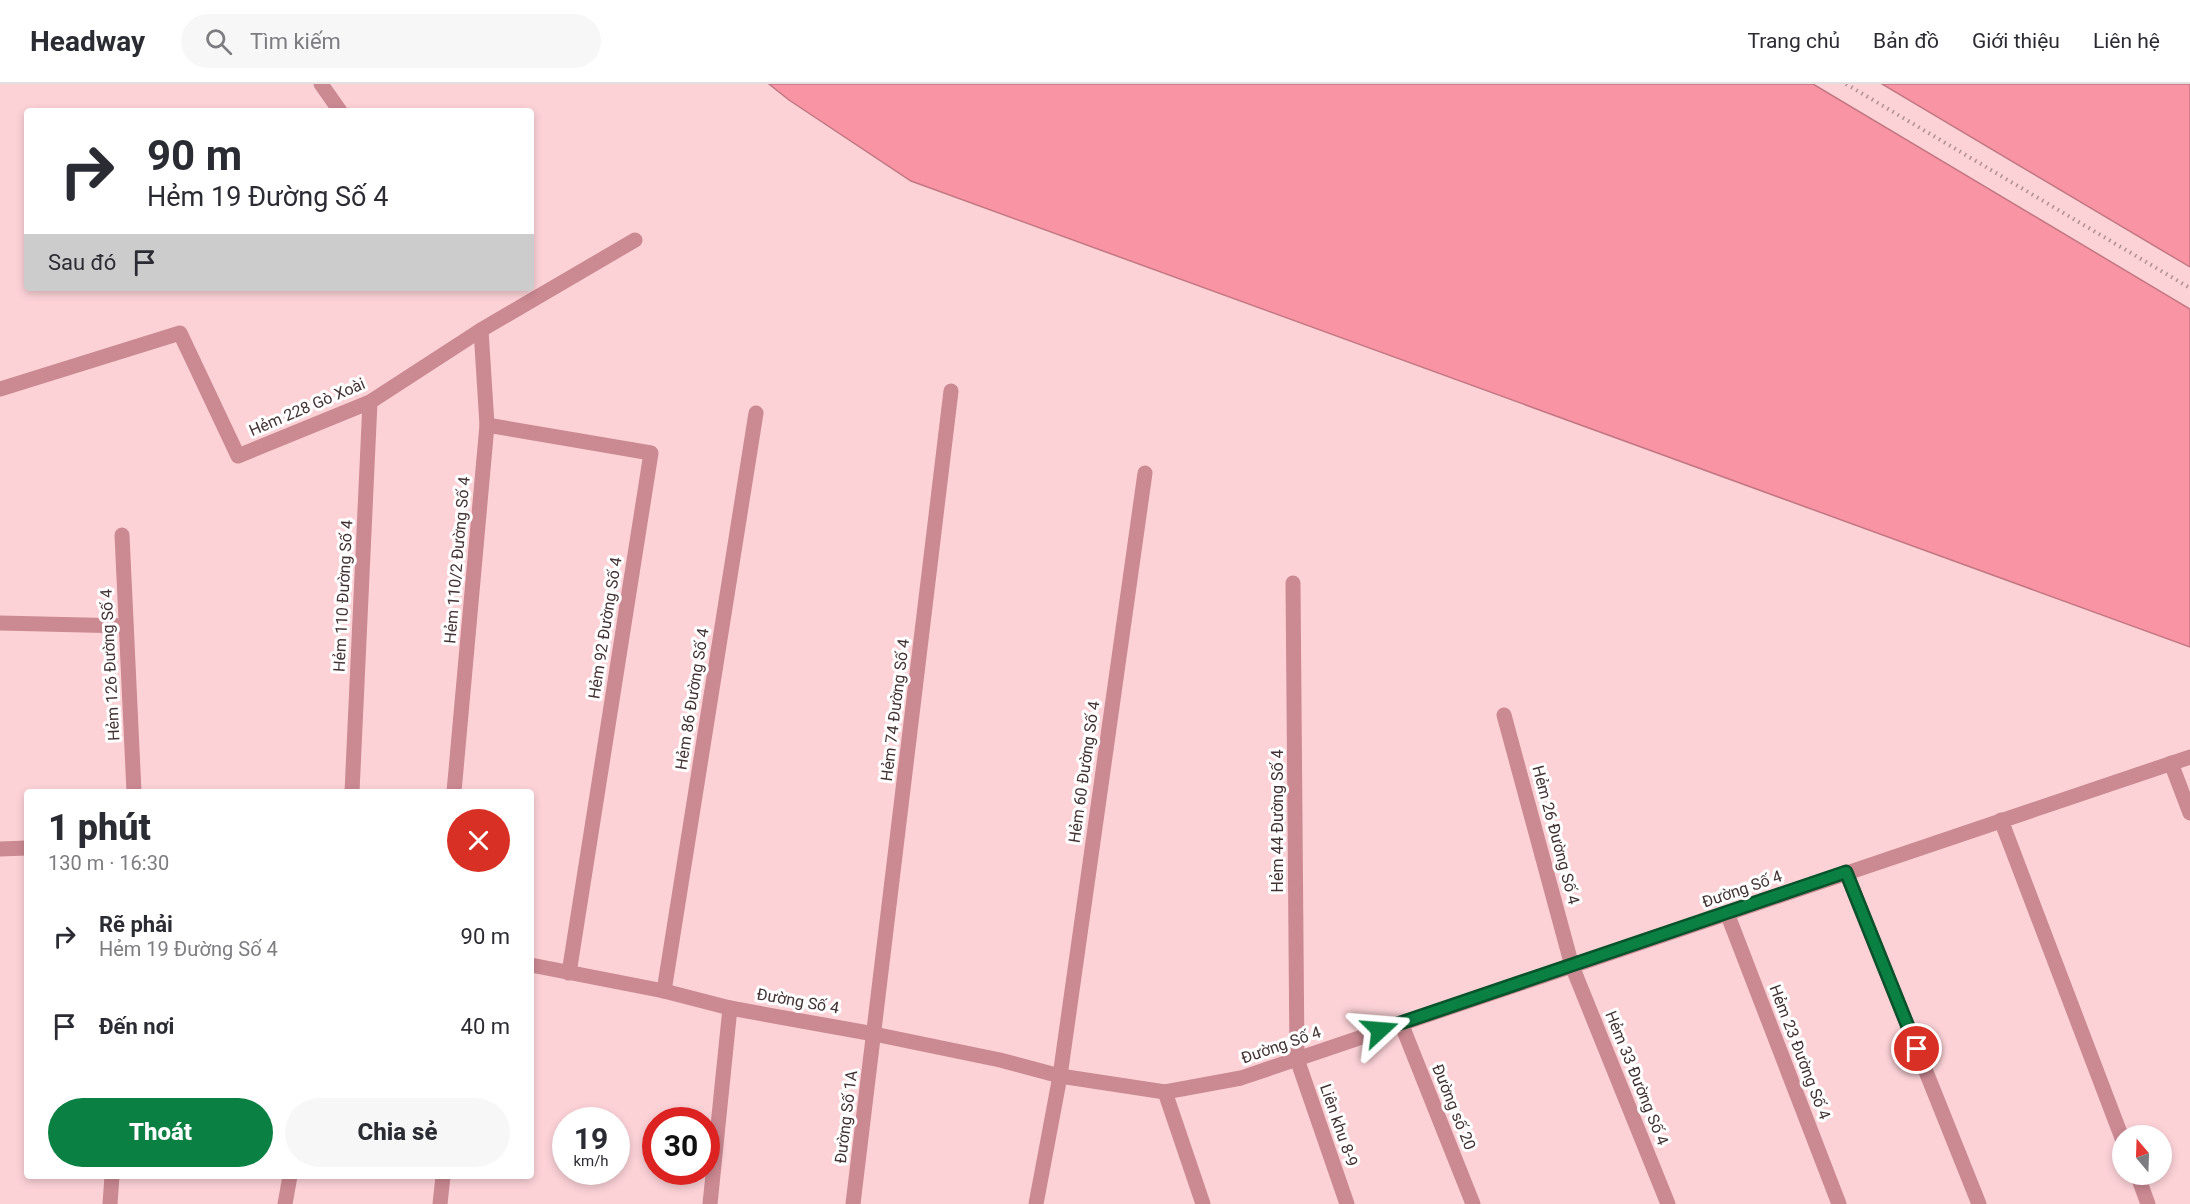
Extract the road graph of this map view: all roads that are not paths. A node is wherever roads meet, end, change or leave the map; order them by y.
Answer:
1 (321, 84) edge
2 (338, 108) edge
3 (635, 240) dead end
4 (481, 330) junction
5 (0, 389) edge
6 (951, 391) dead end
7 (370, 402) junction
8 (756, 413) dead end
9 (487, 425) junction
10 (1144, 473) dead end
11 (122, 535) dead end
12 (1293, 583) dead end
13 (0, 623) edge
14 (126, 626) junction
15 (1504, 715) dead end
16 (2190, 757) edge
17 (2171, 763) junction
18 (134, 789) edge
19 (352, 789) edge
20 (454, 789) edge
21 (2190, 813) edge
22 (2001, 820) junction
23 (24, 848) edge
24 (0, 849) edge
25 (1846, 872) junction
26 (1727, 913) junction
27 (534, 966) edge
28 (1572, 966) junction
29 (569, 973) junction
30 (664, 991) junction
31 (730, 1008) junction
32 (1401, 1023) junction
33 (874, 1034) junction
34 (1297, 1059) junction
35 (1060, 1076) junction
36 (1165, 1092) junction
37 (2117, 1125) edge
38 (112, 1179) edge
39 (289, 1179) edge
40 (443, 1179) edge
41 (2140, 1185) edge
42 (110, 1204) edge
43 (285, 1204) edge
44 (440, 1204) edge
45 (710, 1204) edge
46 (853, 1204) edge
47 (1036, 1204) edge
48 (1203, 1204) edge
49 (1347, 1204) edge
50 (1473, 1204) edge
51 (1668, 1204) edge
52 (1839, 1204) edge
53 (1979, 1204) edge
54 (2148, 1204) edge

1 - 2 street
3 - 4 street, Hẻm 228 Gò Xoài
4 - 7 street, Hẻm 228 Gò Xoài
4 - 9 street, Hẻm 110/2 Đường Số 4
5 - 7 street, Hẻm 228 Gò Xoài
6 - 33 street, Hẻm 74 Đường Số 4
7 - 19 street, Hẻm 110 Đường Số 4
8 - 30 street, Hẻm 86 Đường Số 4
9 - 20 street, Hẻm 110/2 Đường Số 4
9 - 29 street, Hẻm 92 Đường Số 4
10 - 35 street, Hẻm 60 Đường Số 4
11 - 14 street, Hẻm 126 Đường Số 4
12 - 34 street, Hẻm 44 Đường Số 4
13 - 14 street
14 - 18 street, Hẻm 126 Đường Số 4
15 - 28 street, Hẻm 26 Đường Số 4
16 - 17 street, Đường Số 4
17 - 21 street
17 - 22 street, Đường Số 4
22 - 25 street, Đường Số 4
22 - 37 street
23 - 24 street
25 - 26 street, Đường Số 4
25 - 53 street
26 - 28 street, Đường Số 4
26 - 52 street, Hẻm 23 Đường Số 4
27 - 29 street, Đường Số 4
28 - 32 street, Đường Số 4
28 - 51 street, Hẻm 33 Đường Số 4
29 - 30 street, Đường Số 4
30 - 31 street, Đường Số 4
31 - 33 street, Đường Số 4
31 - 45 street
32 - 34 street, Đường Số 4
32 - 50 street, Đường số 20
33 - 35 street, Đường Số 4
33 - 46 street, Đường Số 1A
34 - 36 street, Đường Số 4
34 - 49 street, Liên khu 8-9
35 - 36 street, Đường Số 4
35 - 47 street, Hẻm 60 Đường Số 4
36 - 48 street
38 - 42 street
39 - 43 street
40 - 44 street
41 - 54 street

